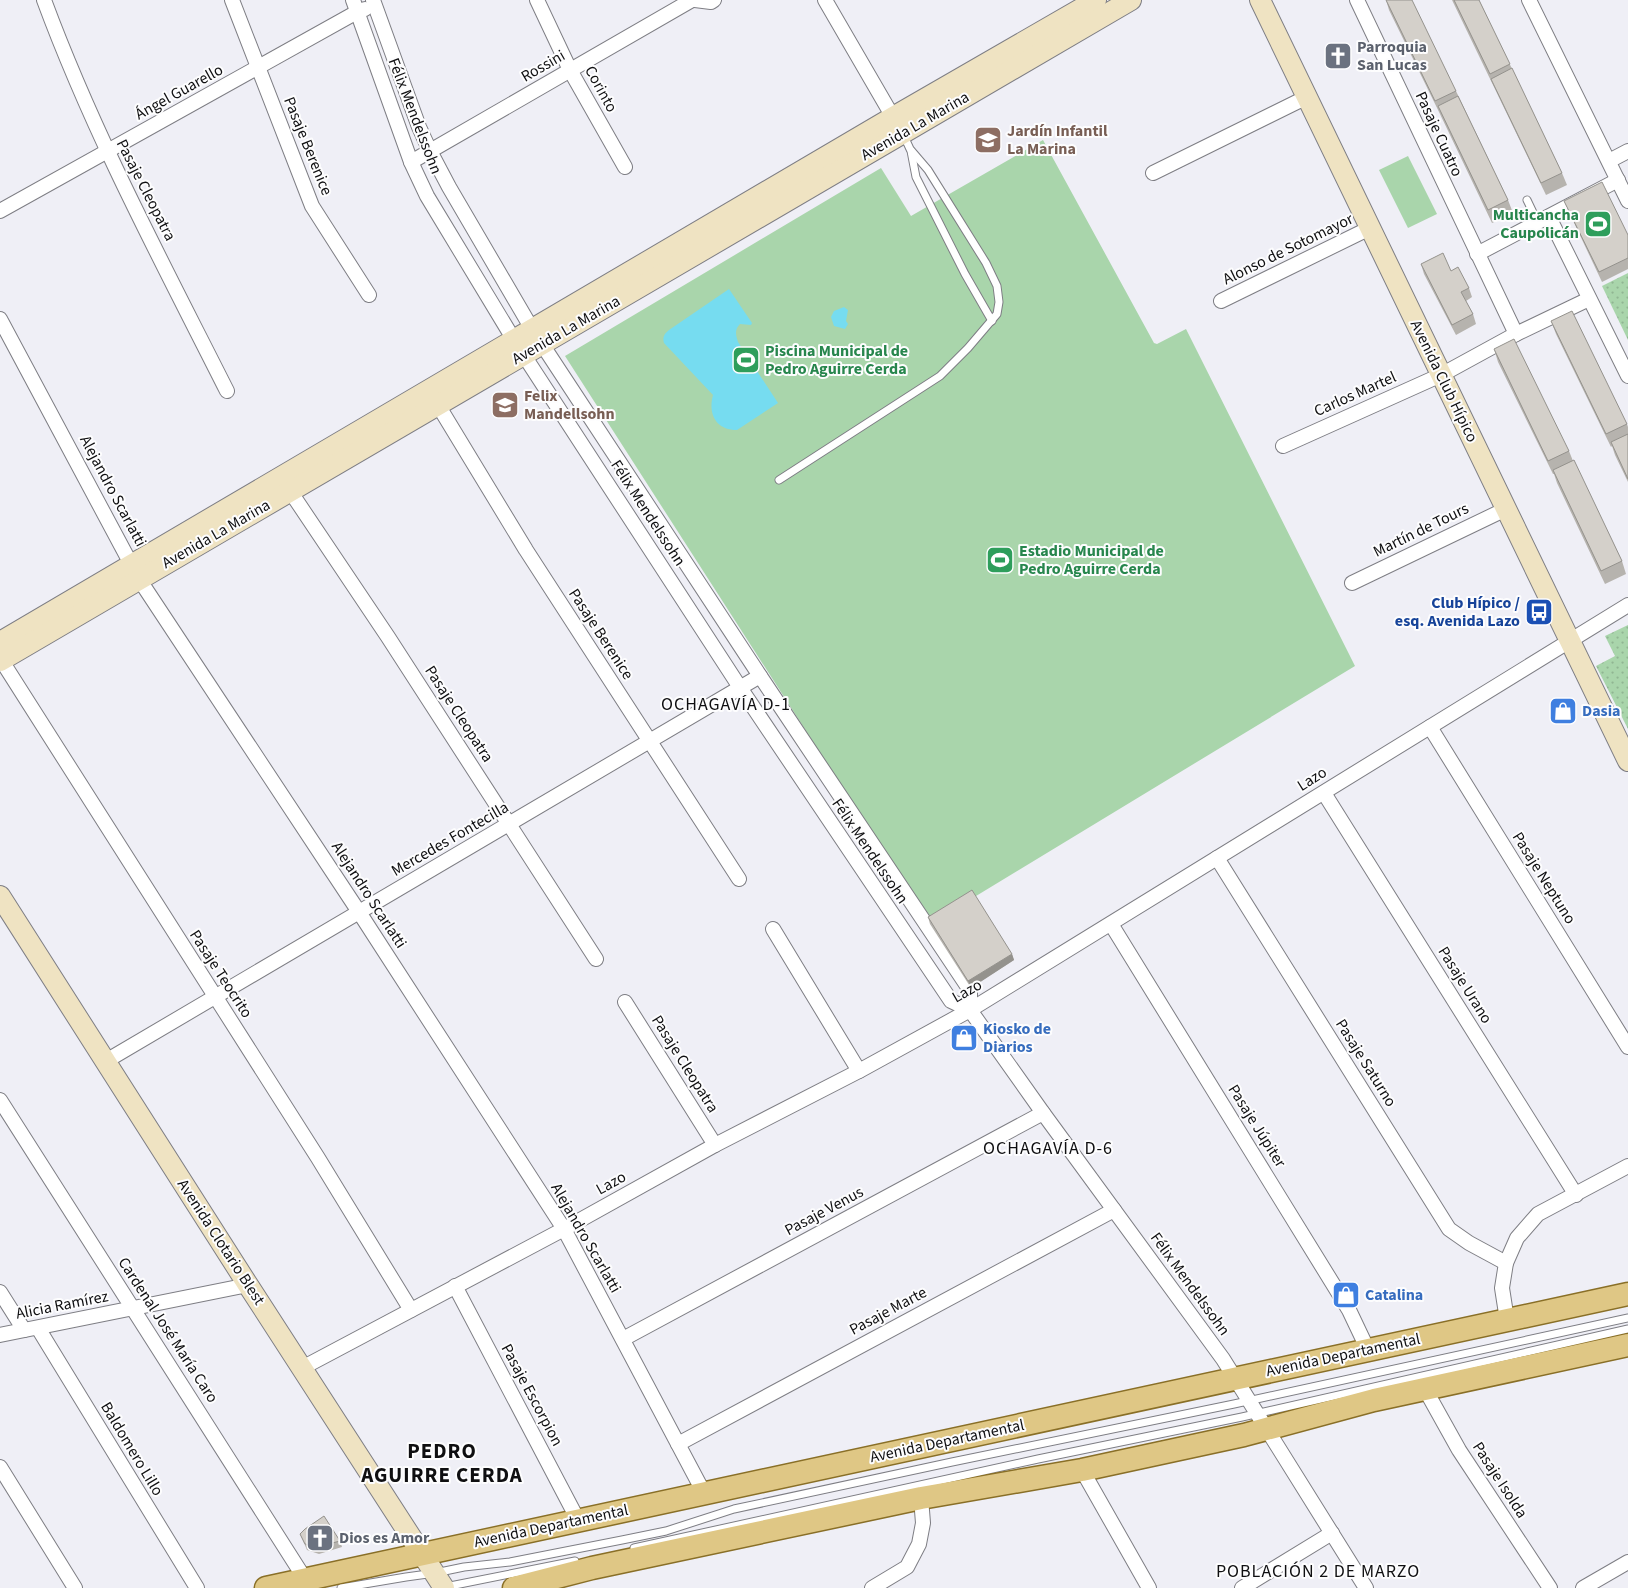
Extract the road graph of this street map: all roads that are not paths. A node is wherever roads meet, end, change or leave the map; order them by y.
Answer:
1 (44, 0) edge
2 (232, 0) edge
3 (538, 0) edge
4 (714, 0) edge
5 (824, 0) edge
6 (1132, 0) edge
7 (1260, 0) edge
8 (1529, 0) edge
9 (691, 1) edge
10 (1358, 1) edge
11 (374, 3) edge
12 (355, 6) edge
13 (1094, 8) edge
14 (258, 68) junction
15 (570, 70) junction
16 (1307, 97) junction
17 (902, 133) junction
18 (106, 151) junction
19 (430, 151) junction
20 (1628, 151) edge
21 (1609, 161) junction
22 (411, 162) junction
23 (625, 167) dead end
24 (1153, 173) dead end
25 (1618, 180) junction
26 (1526, 200) dead end
27 (1628, 201) edge
28 (0, 211) edge
29 (1543, 220) junction
30 (1370, 228) junction
31 (1477, 254) junction
32 (370, 295) dead end
33 (1589, 299) junction
34 (1221, 301) dead end
35 (0, 319) edge
36 (992, 321) junction
37 (1516, 334) junction
38 (537, 337) junction
39 (519, 347) junction
40 (1441, 374) junction
41 (1628, 376) edge
42 (227, 390) dead end
43 (438, 405) junction
44 (367, 436) junction
45 (1283, 446) dead end
46 (779, 480) dead end
47 (290, 491) junction
48 (1506, 509) junction
49 (136, 572) junction
50 (1352, 583) dead end
51 (1628, 605) edge
52 (1570, 641) junction
53 (0, 655) edge
54 (760, 676) junction
55 (741, 689) junction
56 (1430, 727) junction
57 (650, 742) junction
58 (1628, 761) edge
59 (1324, 793) junction
60 (510, 824) junction
61 (1217, 858) junction
62 (739, 879) dead end
63 (0, 896) edge
64 (359, 912) junction
65 (1111, 924) junction
66 (773, 929) dead end
67 (596, 958) dead end
68 (216, 998) junction
69 (625, 1002) dead end
70 (970, 1010) junction
71 (1628, 1047) edge
72 (106, 1061) junction
73 (859, 1071) junction
74 (0, 1100) edge
75 (1043, 1113) junction
76 (716, 1145) junction
77 (1628, 1166) edge
78 (1576, 1195) junction
79 (1114, 1210) junction
80 (564, 1229) junction
81 (1506, 1264) junction
82 (248, 1285) junction
83 (455, 1286) junction
84 (0, 1292) edge
85 (1628, 1294) edge
86 (133, 1308) junction
87 (410, 1310) junction
88 (1628, 1318) edge
89 (1507, 1320) junction
90 (31, 1329) junction
91 (1628, 1329) edge
92 (0, 1335) edge
93 (622, 1339) junction
94 (1628, 1345) edge
95 (1368, 1350) junction
96 (302, 1368) junction
97 (1235, 1378) junction
98 (1425, 1389) junction
99 (1249, 1400) junction
100 (1262, 1421) junction
101 (678, 1444) junction
102 (0, 1467) edge
103 (1082, 1470) junction
104 (704, 1493) junction
105 (921, 1498) junction
106 (578, 1520) junction
107 (1332, 1534) junction
108 (626, 1550) dead end
109 (422, 1554) junction
110 (580, 1560) dead end
111 (1628, 1562) edge
112 (305, 1579) junction
113 (441, 1584) edge
114 (75, 1588) edge
115 (196, 1588) edge
116 (266, 1588) edge
117 (341, 1588) edge
118 (514, 1588) edge
119 (872, 1588) edge
120 (1149, 1588) edge
121 (1242, 1588) edge
122 (1366, 1588) edge
123 (1550, 1588) edge
124 (1583, 1588) edge

1 - 18 street, Pasaje Cleopatra
2 - 14 street, Pasaje Berenice
3 - 15 street, Corinto
4 - 9 street, Rossini
5 - 17 street
6 - 13 street, Avenida La Marina
7 - 16 street, Avenida Club Hípico
8 - 21 street
9 - 15 street, Rossini
10 - 31 street, Pasaje Cuatro
11 - 12 street, Ángel Guarello
11 - 19 street, Félix Mendelssohn
12 - 14 street, Ángel Guarello
12 - 22 street, Félix Mendelssohn
13 - 17 street, Avenida La Marina
14 - 18 street, Ángel Guarello
14 - 32 street, Pasaje Berenice
15 - 19 street, Rossini
15 - 23 street, Corinto
16 - 24 street
16 - 30 street, Avenida Club Hípico
17 - 36 lane
17 - 36 lane
17 - 38 street, Avenida La Marina
18 - 28 street, Ángel Guarello
18 - 42 street, Pasaje Cleopatra
19 - 22 street, Rossini
19 - 38 street, Félix Mendelssohn
20 - 21 street
21 - 25 street
22 - 39 street, Félix Mendelssohn
25 - 27 street
25 - 29 street
26 - 29 lane
29 - 31 street
29 - 33 street
30 - 34 street, Alonso de Sotomayor
30 - 40 street, Avenida Club Hípico
31 - 37 street, Pasaje Cuatro
33 - 37 street, Carlos Martel
33 - 41 street
35 - 49 street, Alejandro Scarlatti
36 - 46 lane
37 - 40 street, Carlos Martel
38 - 39 street, Avenida La Marina
38 - 54 street, Félix Mendelssohn
39 - 43 street, Avenida La Marina
39 - 44 street, Avenida La Marina
39 - 55 street, Félix Mendelssohn
40 - 45 street, Carlos Martel
40 - 48 street, Avenida Club Hípico
43 - 44 street, Avenida La Marina
43 - 57 street, Pasaje Berenice
44 - 47 street, Avenida La Marina
44 - 49 street, Avenida La Marina
47 - 49 street, Avenida La Marina
47 - 60 street, Pasaje Cleopatra
48 - 50 street, Martín de Tours
48 - 52 street, Avenida Club Hípico
49 - 53 street, Avenida La Marina
49 - 64 street, Alejandro Scarlatti
51 - 52 street, Lazo
52 - 56 street, Lazo
52 - 58 street, Avenida Club Hípico
53 - 68 street, Pasaje Teocrito
54 - 55 street, Mercedes Fontecilla
54 - 70 street, Félix Mendelssohn
55 - 57 street, Mercedes Fontecilla
55 - 70 street, Félix Mendelssohn
56 - 59 street, Lazo
56 - 71 street, Pasaje Neptuno
57 - 60 street, Mercedes Fontecilla
57 - 62 street, Pasaje Berenice
59 - 61 street, Lazo
59 - 78 street, Pasaje Urano
60 - 64 street, Mercedes Fontecilla
60 - 67 street, Pasaje Cleopatra
61 - 65 street, Lazo
61 - 81 street, Pasaje Saturno
63 - 72 street, Avenida Clotario Blest
64 - 68 street, Mercedes Fontecilla
64 - 80 street, Alejandro Scarlatti
65 - 70 street, Lazo
65 - 95 street, Pasaje Júpiter
66 - 73 street
68 - 72 street, Mercedes Fontecilla
68 - 87 street, Pasaje Teocrito
69 - 76 street, Pasaje Cleopatra
70 - 73 street, Lazo
70 - 75 street, Félix Mendelssohn
72 - 82 street, Avenida Clotario Blest
73 - 76 street, Lazo
74 - 86 street, Cardenal José María Caro
75 - 79 street, Félix Mendelssohn
75 - 93 street, Pasaje Venus
76 - 80 street, Lazo
77 - 78 street
78 - 81 street
79 - 97 street, Félix Mendelssohn
79 - 101 street, Pasaje Marte
80 - 83 street, Lazo
80 - 93 street, Alejandro Scarlatti
81 - 89 street
82 - 86 street, Alicia Ramírez
82 - 96 street, Avenida Clotario Blest
83 - 87 street, Lazo
83 - 106 street, Pasaje Escorpion
84 - 90 street, Baldomero Lillo
85 - 89 main road, Avenida Departamental
86 - 90 street, Alicia Ramírez
86 - 112 street, Cardenal José María Caro
87 - 96 street, Lazo
88 - 99 lane
89 - 95 main road, Avenida Departamental
90 - 92 street, Alicia Ramírez
90 - 115 street, Baldomero Lillo
91 - 100 lane
93 - 101 street, Alejandro Scarlatti
94 - 98 main road
95 - 97 main road, Avenida Departamental
96 - 109 street, Avenida Clotario Blest
97 - 99 street, Félix Mendelssohn
97 - 104 main road, Avenida Departamental
98 - 100 main road
98 - 123 street, Pasaje Isolda
99 - 100 street, Félix Mendelssohn
99 - 113 lane
100 - 103 main road
100 - 107 street, Félix Mendelssohn
100 - 108 lane
101 - 104 street, Alejandro Scarlatti
102 - 114 street
103 - 105 main road
103 - 120 street
104 - 106 main road, Avenida Departamental
105 - 118 main road
105 - 119 street
106 - 109 main road, Avenida Departamental
107 - 121 street
107 - 122 street, Félix Mendelssohn
109 - 112 main road, Avenida Departamental
109 - 113 street, Avenida Clotario Blest
110 - 113 lane
111 - 124 street
112 - 116 main road, Avenida Departamental
113 - 117 lane

